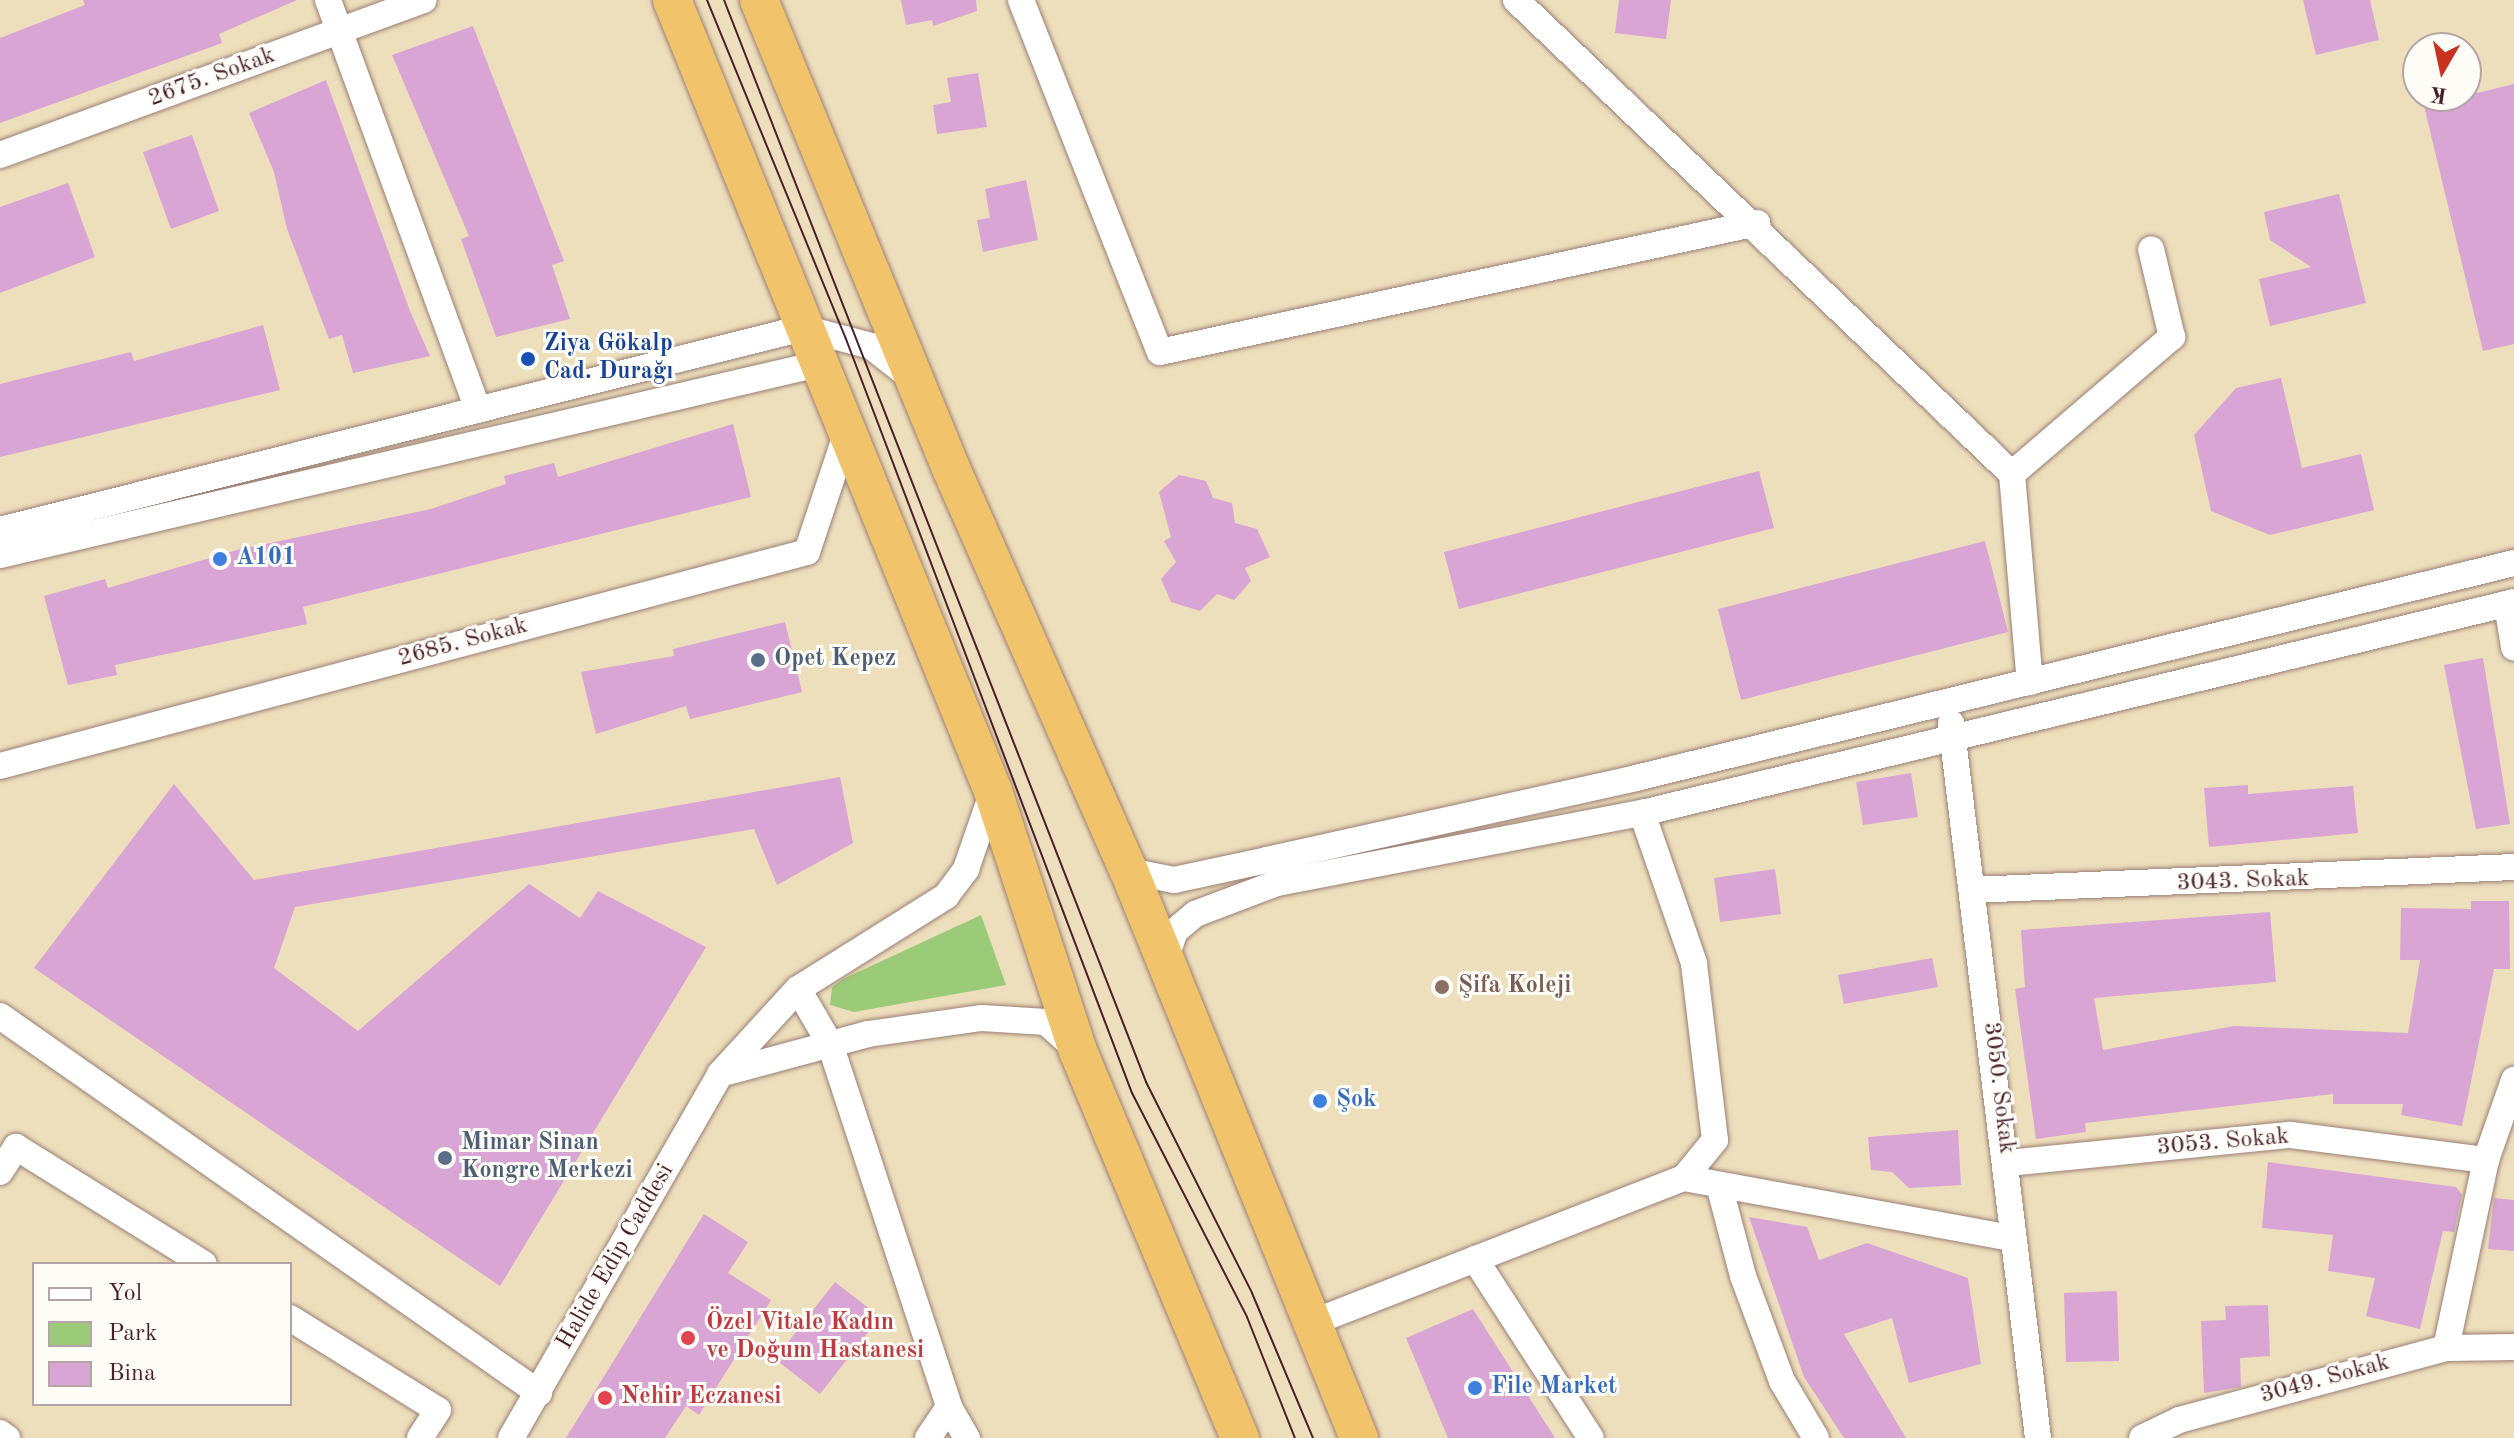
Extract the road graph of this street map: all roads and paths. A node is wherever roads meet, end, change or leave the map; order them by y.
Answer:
1 (328, 0) edge
2 (423, 0) edge
3 (672, 0) edge
4 (759, 0) edge
5 (1021, 0) edge
6 (1516, 0) edge
7 (341, 30) junction
8 (0, 155) edge
9 (1757, 223) junction
10 (2151, 249) dead end
11 (803, 328) junction
12 (818, 364) junction
13 (915, 381) junction
14 (478, 409) junction
15 (846, 435) junction
16 (2012, 474) junction
17 (0, 530) edge
18 (0, 555) edge
19 (2514, 563) edge
20 (2510, 603) edge
21 (2514, 647) edge
22 (2030, 682) junction
23 (1946, 704) junction
24 (1954, 739) junction
25 (0, 766) edge
26 (993, 791) junction
27 (1642, 813) junction
28 (2514, 867) edge
29 (1129, 871) junction
30 (1272, 871) junction
31 (1972, 890) junction
32 (1165, 960) junction
33 (798, 989) junction
34 (0, 1016) edge
35 (830, 1044) junction
36 (1078, 1051) junction
37 (720, 1074) junction
38 (2514, 1080) edge
39 (2486, 1160) junction
40 (2008, 1163) junction
41 (0, 1172) edge
42 (1684, 1178) junction
43 (1719, 1185) junction
44 (2010, 1238) junction
45 (1475, 1259) junction
46 (201, 1262) edge
47 (292, 1319) edge
48 (1314, 1322) junction
49 (2514, 1347) edge
50 (2446, 1348) junction
51 (539, 1393) junction
52 (949, 1407) junction
53 (0, 1433) edge
54 (7, 1438) edge
55 (420, 1438) edge
56 (511, 1438) edge
57 (928, 1438) edge
58 (967, 1438) edge
59 (1240, 1438) edge
60 (1359, 1438) edge
61 (1591, 1438) edge
62 (1816, 1438) edge
63 (2038, 1438) edge
64 (2142, 1438) edge

1 - 7 street
2 - 7 street, 2675. Sokak
3 - 11 highway
4 - 13 highway
5 - 9 street
6 - 9 street
7 - 8 street, 2675. Sokak
7 - 14 street
9 - 16 street
10 - 16 street
11 - 12 highway
11 - 13 street
11 - 14 street
12 - 15 highway
12 - 18 street
13 - 29 highway
14 - 17 street
15 - 25 street, 2685. Sokak
15 - 26 highway
16 - 22 street
19 - 22 street
20 - 21 street
20 - 24 street
22 - 23 street
23 - 24 street, 3050. Sokak
23 - 30 street
24 - 27 street
24 - 31 street, 3050. Sokak
26 - 33 street, Halide Edip Caddesi
26 - 36 highway
27 - 30 street
27 - 42 street
28 - 31 street, 3043. Sokak
29 - 30 street
29 - 32 highway
30 - 32 street
31 - 40 street, 3050. Sokak
32 - 48 highway
33 - 35 street
33 - 37 street, Halide Edip Caddesi
34 - 51 street
35 - 36 street
35 - 37 street
35 - 52 street
36 - 59 highway
37 - 51 street, Halide Edip Caddesi
38 - 39 street
39 - 40 street, 3053. Sokak
39 - 50 street
40 - 44 street, 3050. Sokak
41 - 46 street
42 - 43 street
42 - 45 street
43 - 44 street
43 - 62 street
44 - 63 street, 3050. Sokak
45 - 48 street
45 - 61 street
47 - 55 street
48 - 60 highway
49 - 50 street, 3049. Sokak
50 - 64 street, 3049. Sokak
51 - 56 street, Halide Edip Caddesi
52 - 57 street
52 - 58 street
53 - 54 street

